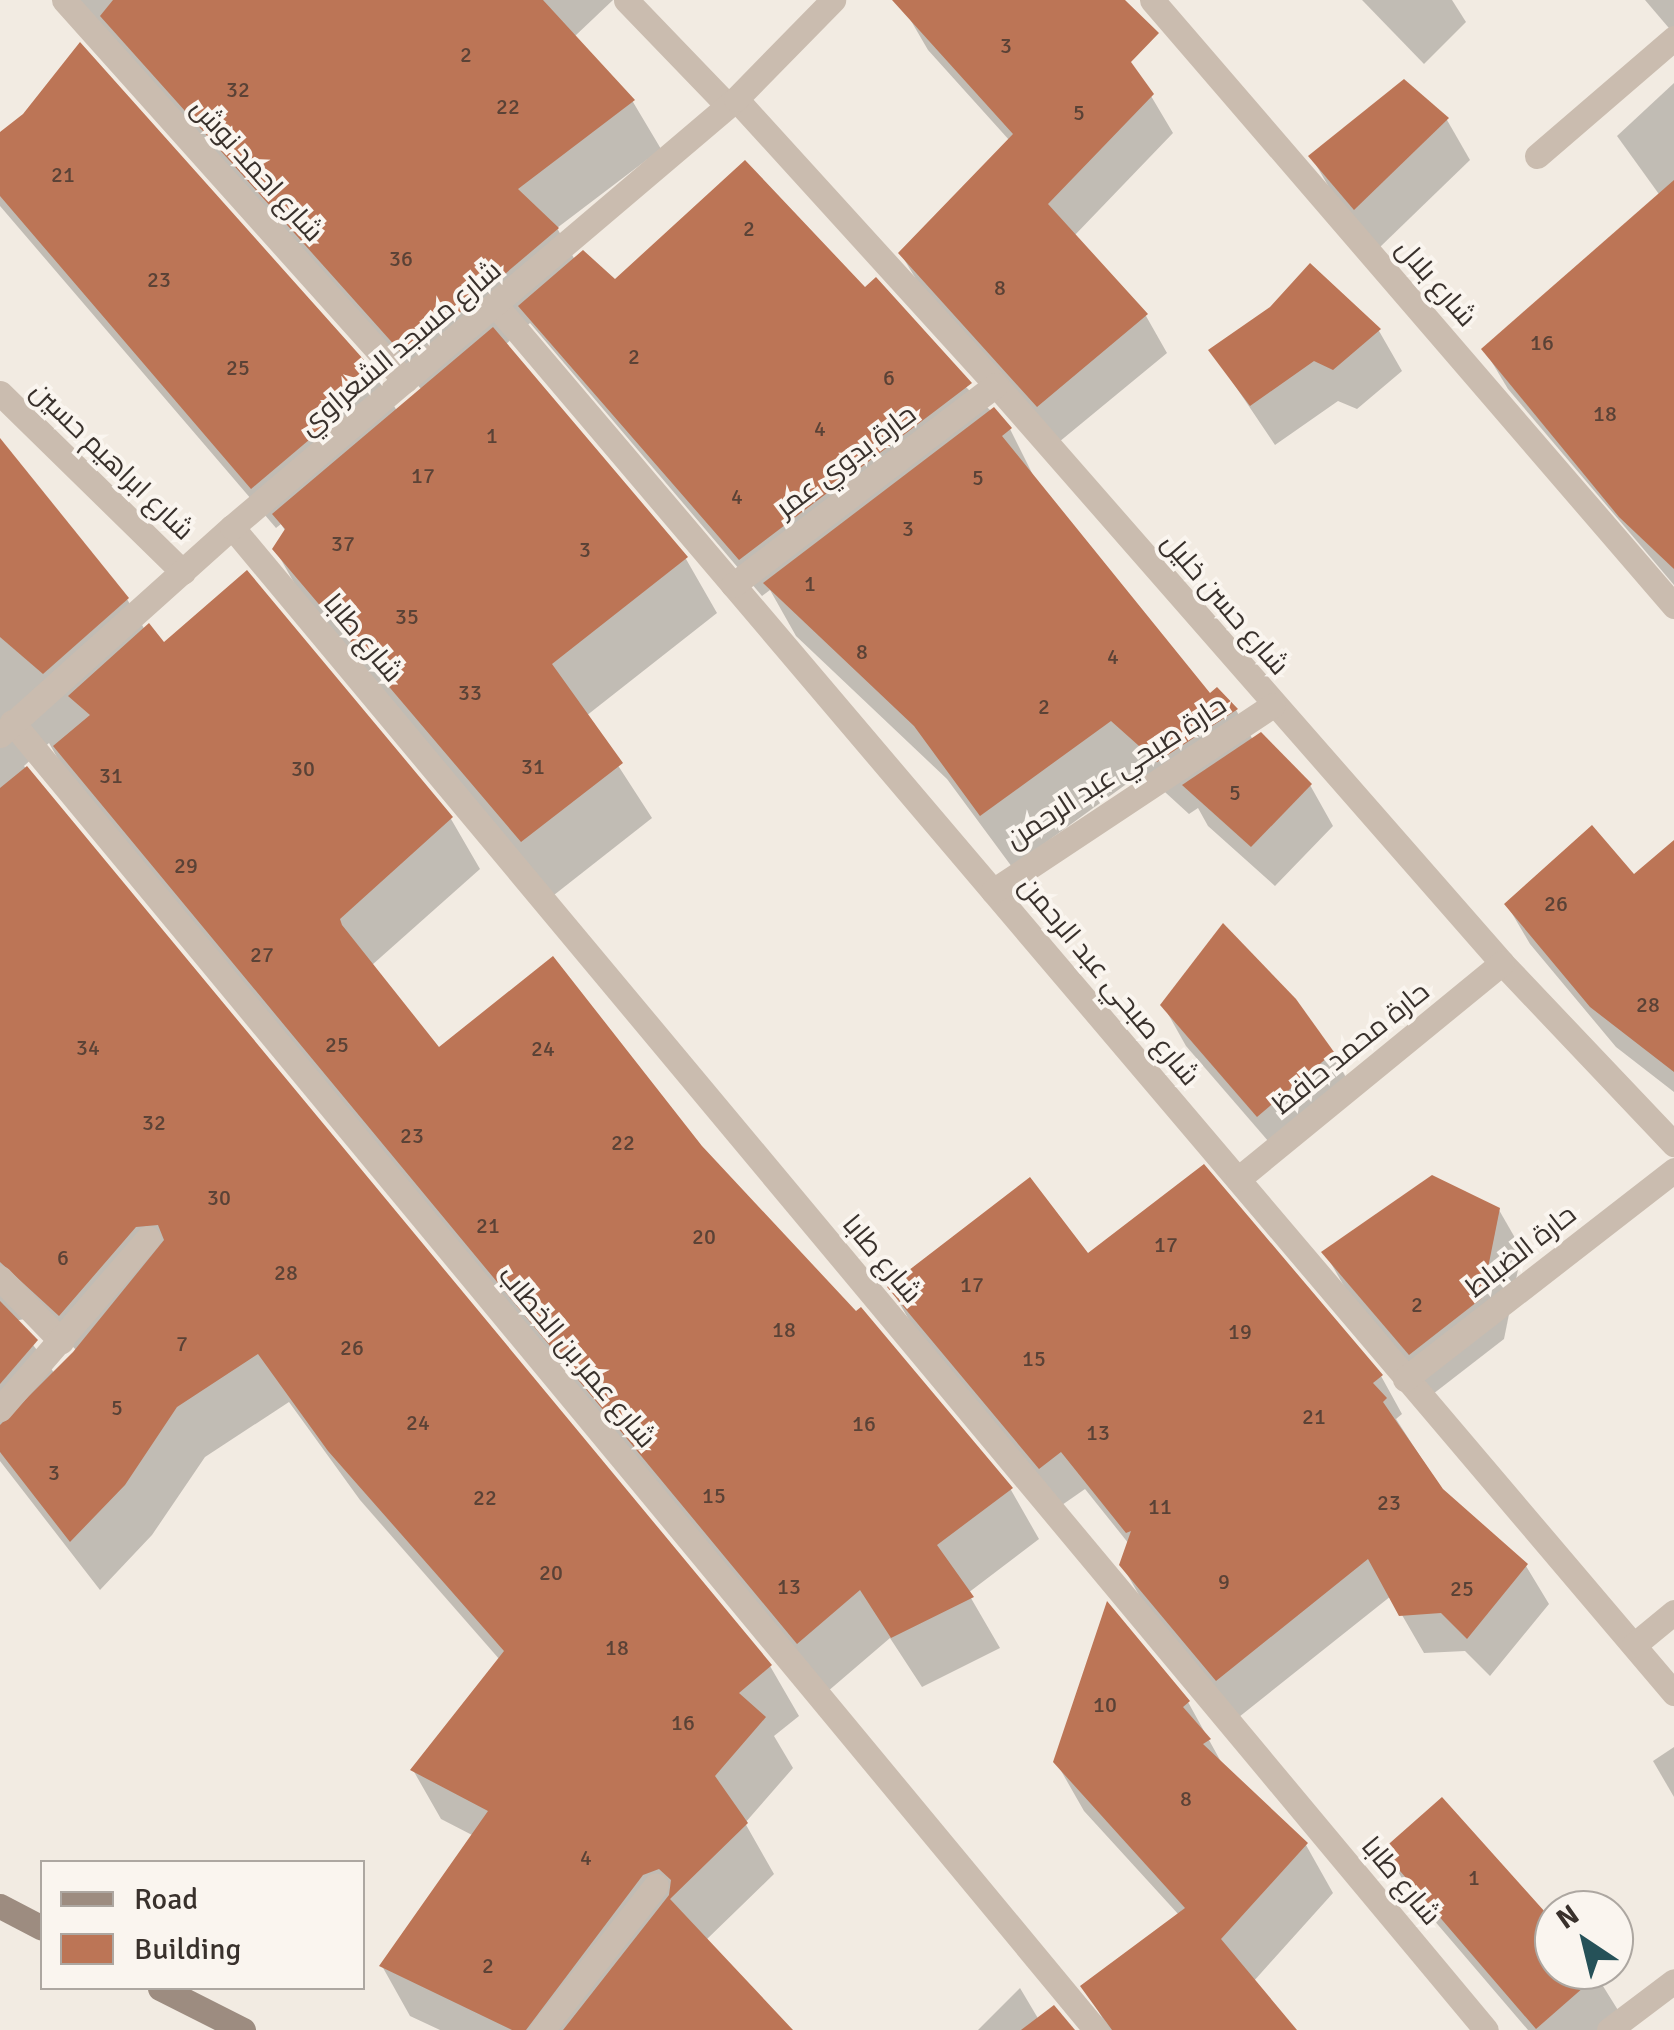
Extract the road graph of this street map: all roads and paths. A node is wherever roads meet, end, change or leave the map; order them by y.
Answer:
1 (64, 0) edge
2 (626, 0) edge
3 (833, 0) edge
4 (1152, 0) edge
5 (1674, 38) edge
6 (731, 102) junction
7 (1537, 156) dead end
8 (498, 308) junction
9 (405, 381) junction
10 (996, 385) junction
11 (0, 393) edge
12 (232, 528) junction
13 (183, 572) junction
14 (733, 584) junction
15 (1674, 606) edge
16 (1273, 705) junction
17 (6, 729) edge
18 (993, 891) junction
19 (1502, 962) junction
20 (1674, 1144) edge
21 (1674, 1170) edge
22 (1238, 1179) junction
23 (148, 1238) dead end
24 (0, 1278) edge
25 (61, 1341) junction
26 (1405, 1379) junction
27 (0, 1409) edge
28 (1674, 1612) edge
29 (1634, 1645) junction
30 (1674, 1693) edge
31 (656, 1885) dead end
32 (0, 1906) edge
33 (40, 1927) edge
34 (1674, 1981) edge
35 (164, 1990) edge
36 (244, 2030) edge
37 (542, 2030) edge
38 (1096, 2030) edge
39 (1486, 2030) edge
40 (1609, 2030) edge

1 - 9 street, شارع احمد نوش
2 - 6 street, شارع حسن خليل
3 - 6 street, شارع مسجد الشعراوي
4 - 15 street, شارع بلال
5 - 7 street
6 - 8 street, شارع مسجد الشعراوي
6 - 10 street, شارع حسن خليل
8 - 9 street, شارع مسجد الشعراوي
8 - 14 street, شارع صبحي عبد الرحمن
9 - 12 street, شارع مسجد الشعراوي
10 - 14 street, حارة بدوي عمر
10 - 16 street, شارع حسن خليل
11 - 13 street, شارع ابراهيم حسين
12 - 13 street, شارع مسجد الشعراوي
12 - 39 street, شارع طابا
13 - 17 street, شارع مسجد الشعراوي
14 - 18 street, شارع صبحي عبد الرحمن
16 - 18 street, حارة صبحي عبد الرحمن
16 - 19 street, شارع حسن خليل
17 - 38 street, شارع عمر بن الخطاب
18 - 22 street, شارع صبحي عبد الرحمن
19 - 20 street, شارع حسن خليل
19 - 22 street, حارة محمد حافظ
21 - 26 street, حارة الضباط
22 - 26 street, شارع صبحي عبد الرحمن
23 - 25 street
24 - 25 street
25 - 27 street
26 - 29 street, شارع صبحي عبد الرحمن
28 - 29 street
29 - 30 street, شارع صبحي عبد الرحمن
31 - 37 street
32 - 33 main road
34 - 40 street
35 - 36 main road

